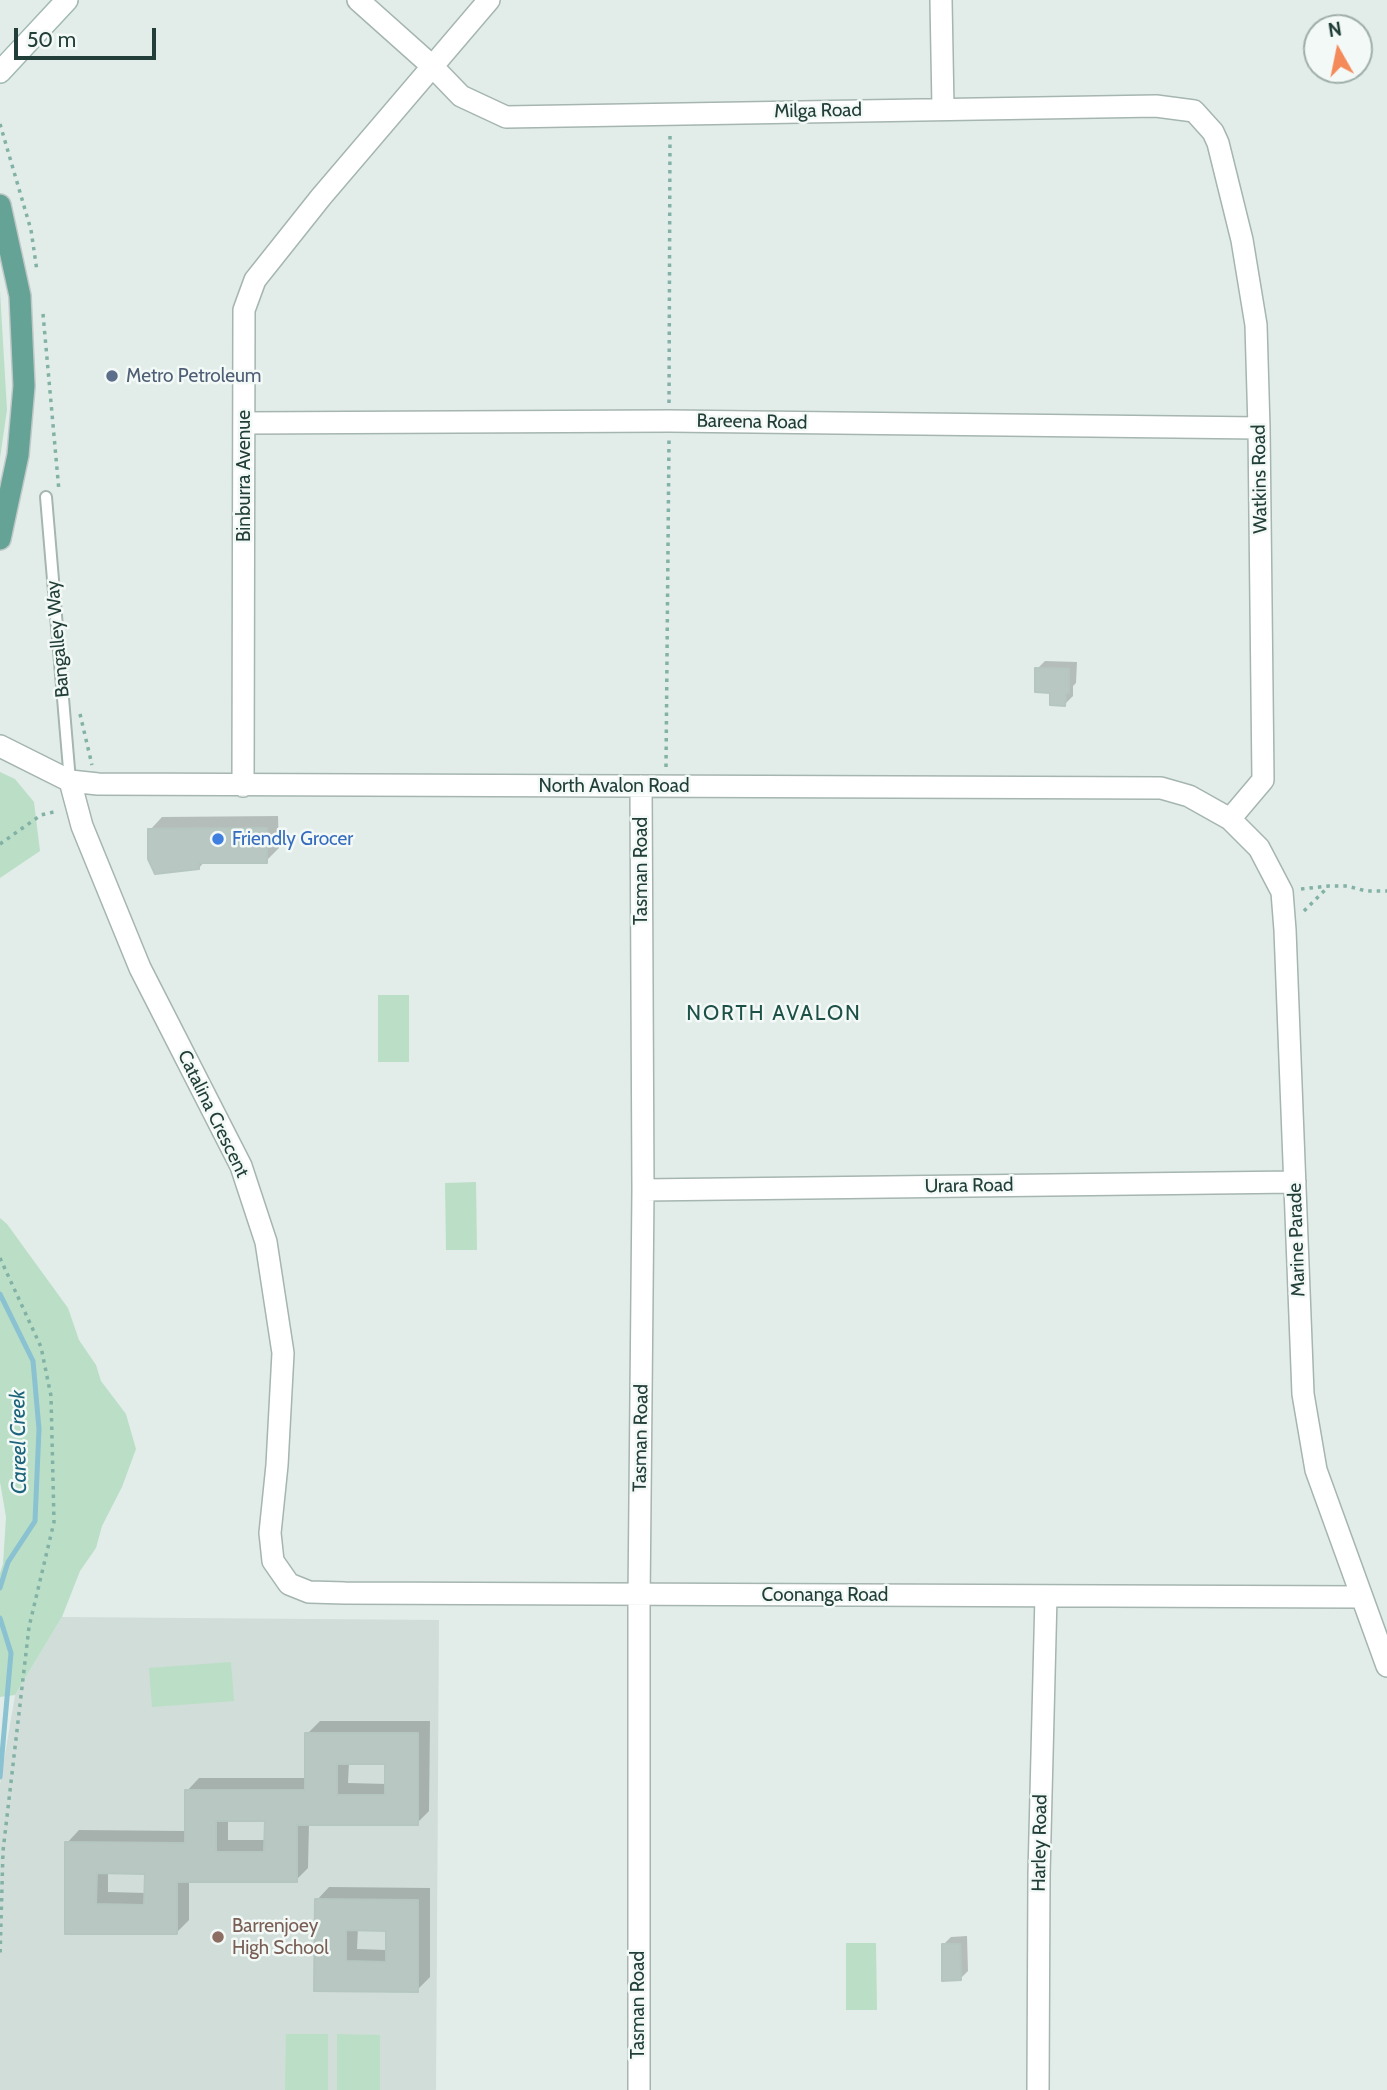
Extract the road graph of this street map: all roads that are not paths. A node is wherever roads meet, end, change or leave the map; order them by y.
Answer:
1 (68, 0) edge
2 (358, 0) edge
3 (488, 0) edge
4 (941, 0) edge
5 (432, 66) junction
6 (0, 72) edge
7 (943, 108) junction
8 (1213, 132) joint
9 (0, 205) edge
10 (244, 422) junction
11 (1259, 428) junction
12 (46, 496) dead end
13 (0, 539) edge
14 (0, 746) edge
15 (70, 781) junction
16 (243, 786) junction
17 (641, 786) junction
18 (1230, 819) junction
19 (1295, 1182) junction
20 (643, 1189) junction
21 (289, 1584) joint
22 (639, 1594) junction
23 (1046, 1596) junction
24 (1362, 1597) junction
25 (1387, 1666) edge
26 (639, 2090) edge
27 (1038, 2090) edge

1 - 6 street
2 - 5 street, Milga Road
3 - 5 street, Binburra Avenue
4 - 7 street
5 - 7 street, Milga Road
5 - 10 street, Binburra Avenue
7 - 8 street, Milga Road
8 - 11 street, Watkins Road
9 - 13 main road
10 - 11 street, Bareena Road
10 - 16 street, Binburra Avenue
11 - 18 street, Watkins Road
12 - 15 lane, Bangalley Way
14 - 15 street, North Avalon Road
15 - 16 street, North Avalon Road
15 - 21 street, Catalina Crescent
16 - 17 street, North Avalon Road
17 - 18 street, North Avalon Road
17 - 20 street, Tasman Road
18 - 19 street, Marine Parade
19 - 20 street, Urara Road
19 - 24 street, Marine Parade
20 - 22 street, Tasman Road
21 - 22 street, Coonanga Road
22 - 23 street, Coonanga Road
22 - 26 street, Tasman Road
23 - 24 street, Coonanga Road
23 - 27 street, Harley Road
24 - 25 street, Marine Parade

